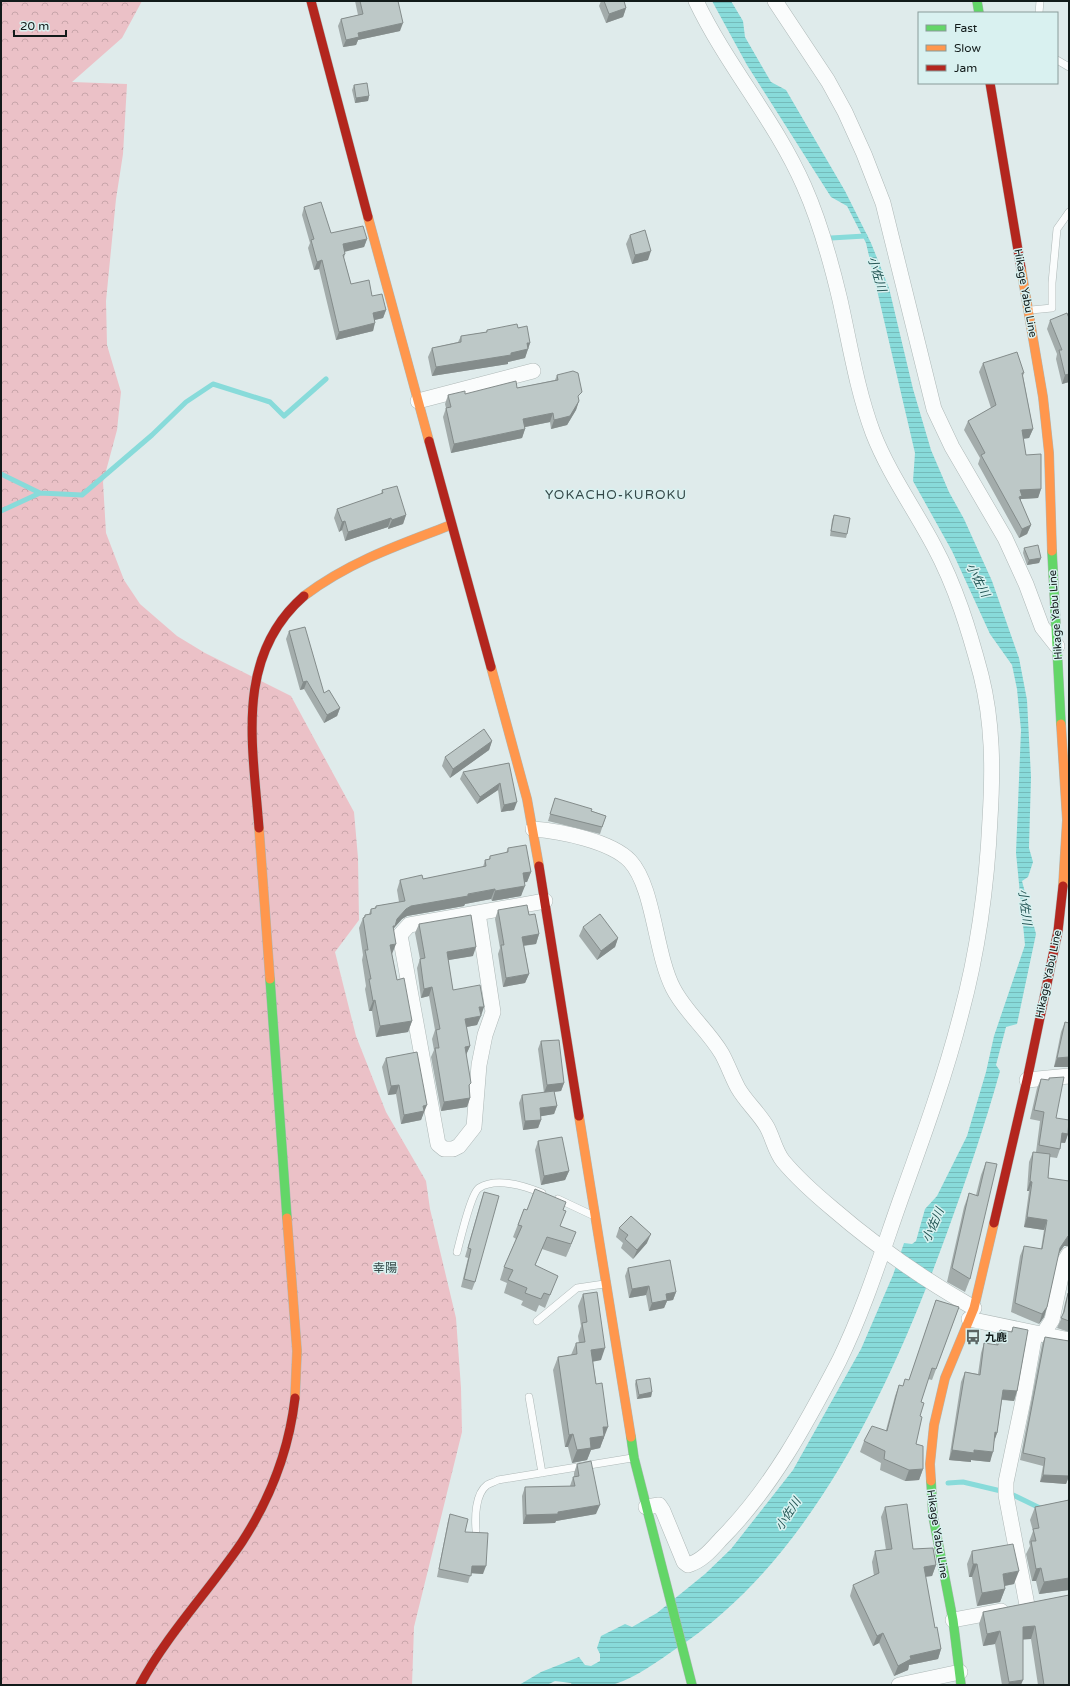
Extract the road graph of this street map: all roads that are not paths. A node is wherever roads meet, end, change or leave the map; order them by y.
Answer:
1 (311, 1) edge
2 (696, 1) edge
3 (775, 1) edge
4 (977, 1) edge
5 (1040, 1) edge
6 (979, 12) edge
7 (1039, 12) edge
8 (1058, 61) edge
9 (1069, 67) edge
10 (990, 84) edge
11 (1069, 212) edge
12 (1028, 310) junction
13 (533, 371) dead end
14 (418, 402) junction
15 (451, 525) junction
16 (1057, 647) junction
17 (533, 829) junction
18 (1065, 893) edge
19 (545, 901) junction
20 (478, 913) junction
21 (1069, 1076) edge
22 (1027, 1080) junction
23 (595, 1217) junction
24 (457, 1252) dead end
25 (885, 1252) junction
26 (1069, 1254) edge
27 (606, 1284) junction
28 (971, 1314) junction
29 (537, 1321) dead end
30 (1039, 1334) junction
31 (1069, 1340) edge
32 (529, 1396) dead end
33 (634, 1458) junction
34 (542, 1473) junction
35 (646, 1507) junction
36 (476, 1530) dead end
37 (953, 1620) junction
38 (961, 1679) edge
39 (140, 1685) edge
40 (692, 1685) edge
41 (899, 1685) edge

1 - 14 street
2 - 25 street
3 - 16 street
4 - 6 street
5 - 7 lane
8 - 9 lane
10 - 12 street, Hikage Yabu Line
11 - 12 lane
12 - 16 street, Hikage Yabu Line
13 - 14 street
14 - 15 street
15 - 17 street
15 - 39 street
16 - 18 street, Hikage Yabu Line
17 - 19 street
17 - 25 street
18 - 22 street, Hikage Yabu Line
19 - 20 street
19 - 23 street
20 - 20 street
21 - 22 street
22 - 28 street, Hikage Yabu Line
23 - 24 lane
23 - 27 street
25 - 28 street
25 - 35 street
26 - 30 street
27 - 29 lane
27 - 33 street
28 - 30 street
28 - 37 street, Hikage Yabu Line
30 - 31 street
30 - 37 street
32 - 34 lane
33 - 34 lane
33 - 35 street
34 - 36 lane
35 - 40 street
37 - 38 street, Hikage Yabu Line
38 - 41 street

